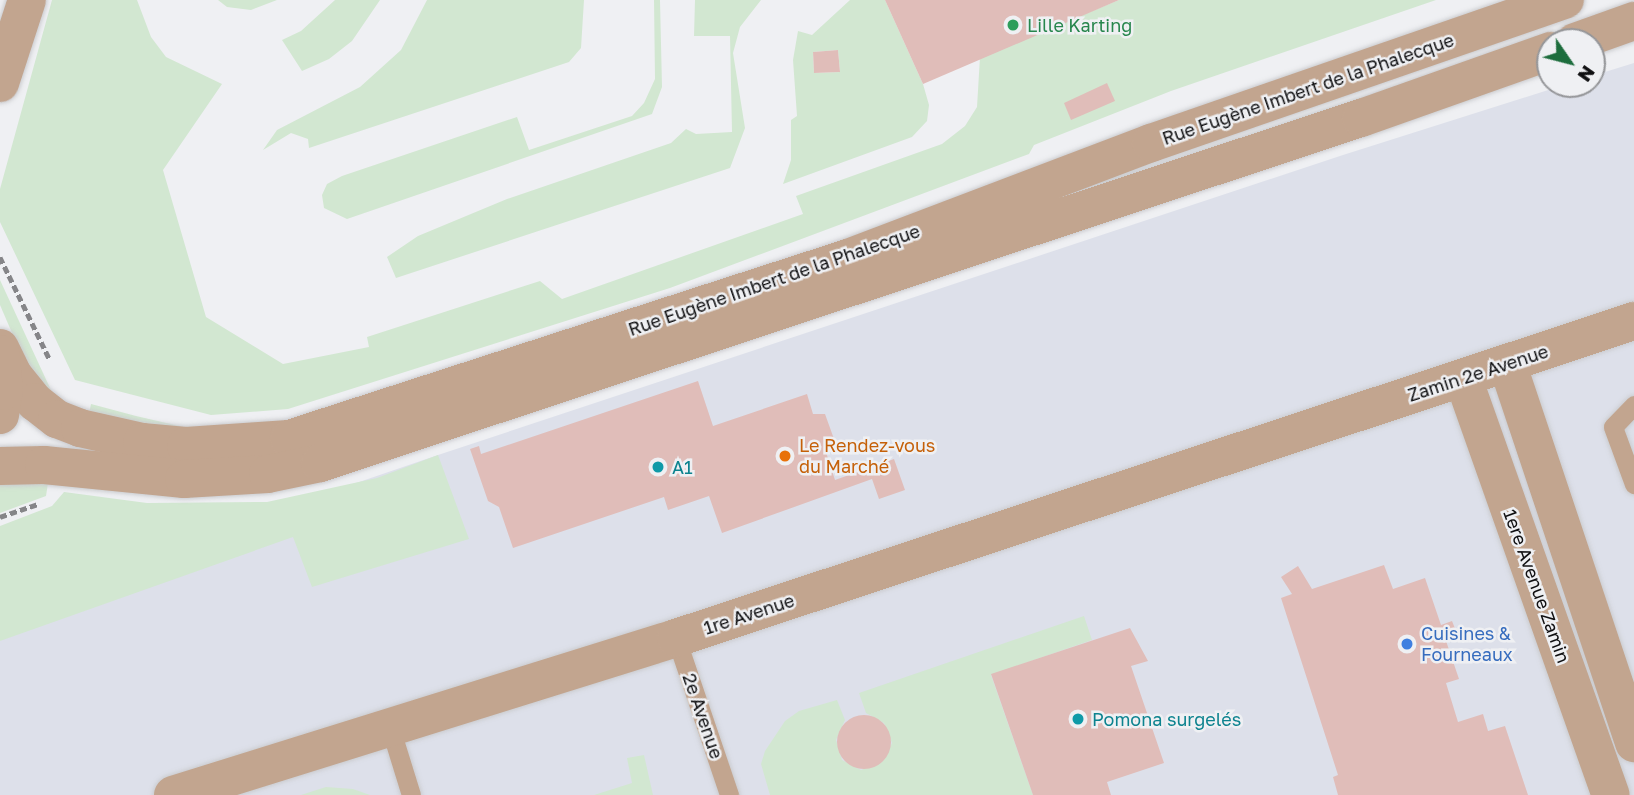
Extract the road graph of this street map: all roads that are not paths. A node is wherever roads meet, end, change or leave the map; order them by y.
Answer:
1 (25, 0) edge
2 (1564, 0) edge
3 (1634, 21) edge
4 (1606, 31) edge
5 (0, 49) edge
6 (1536, 56) edge
7 (0, 83) edge
8 (1634, 321) edge
9 (0, 350) edge
10 (1507, 363) junction
11 (1462, 378) junction
12 (1634, 405) edge
13 (0, 415) edge
14 (1323, 424) joint
15 (0, 466) edge
16 (1634, 484) edge
17 (676, 638) junction
18 (390, 727) junction
19 (1634, 743) edge
20 (173, 795) edge
21 (411, 795) edge
22 (729, 795) edge
23 (1611, 795) edge

1 - 5 street
1 - 7 street
2 - 9 street, Rue Eugène Imbert de la Phalecque
3 - 4 street
6 - 15 street, Rue Eugène Imbert de la Phalecque
8 - 10 street, Zamin 2e Avenue
9 - 13 street
10 - 11 street, Zamin 2e Avenue
10 - 19 street
11 - 14 street, Zamin 2e Avenue
11 - 23 street, 1ere Avenue Zamin
12 - 16 lane
14 - 17 street, 1re Avenue
17 - 18 street, 1re Avenue
17 - 22 lane, 2e Avenue
18 - 20 street, 1re Avenue
18 - 21 lane

